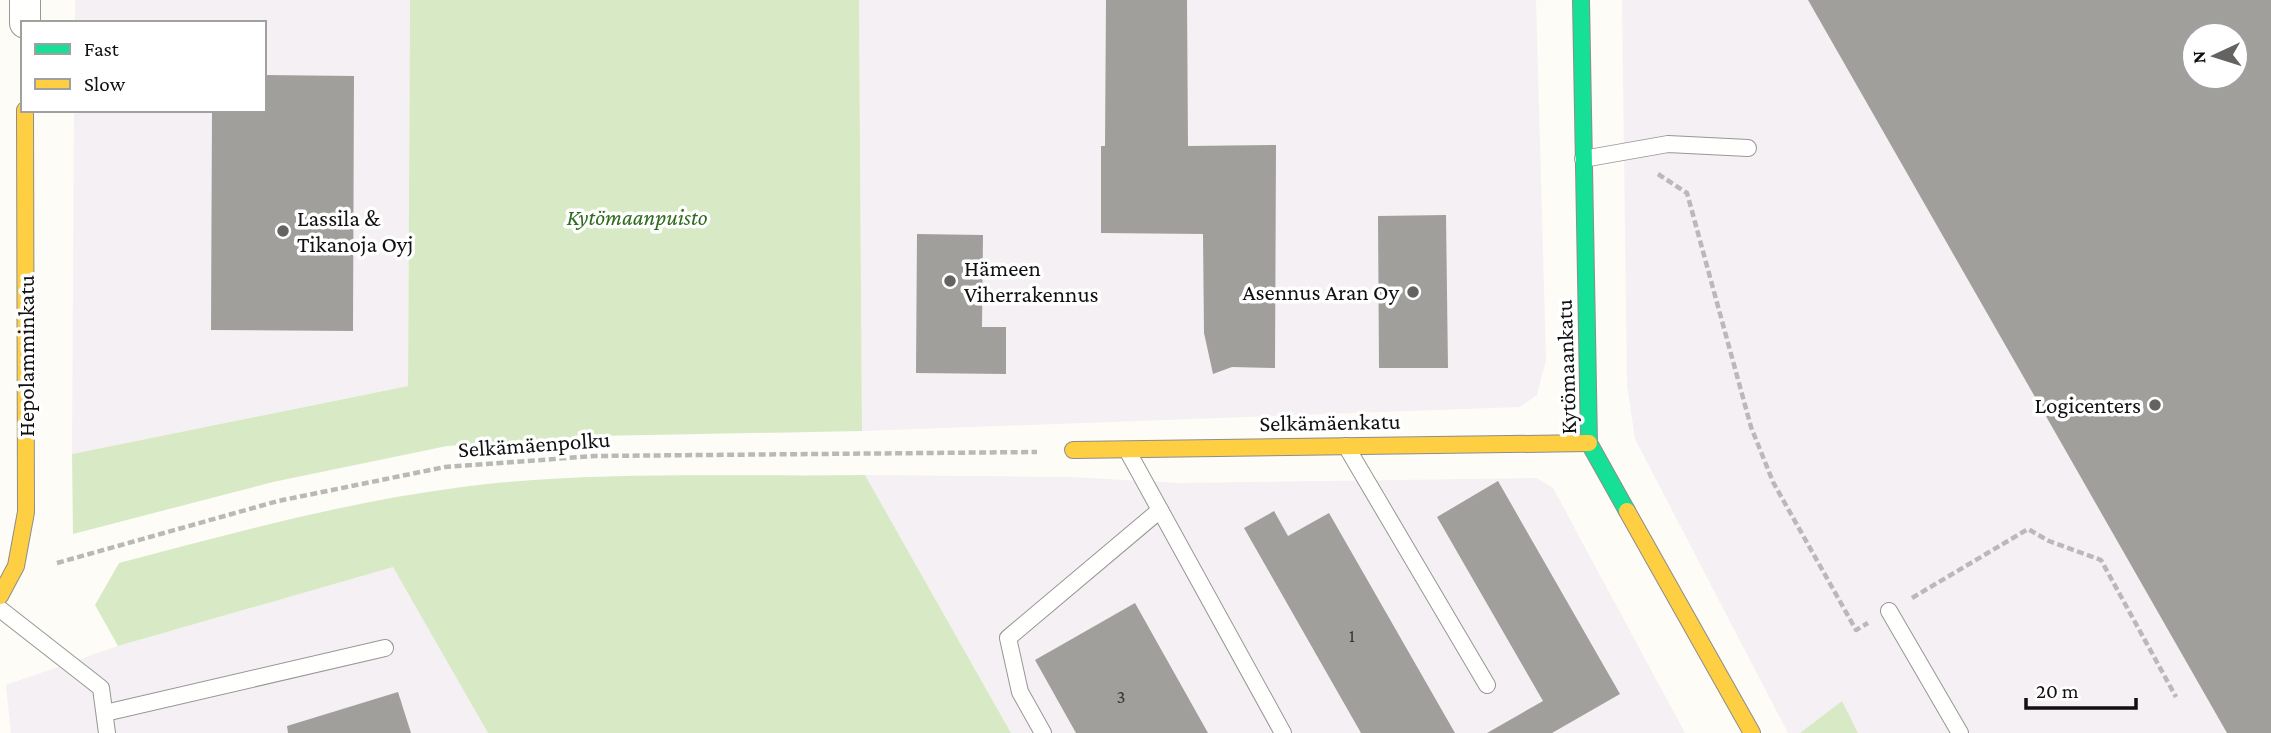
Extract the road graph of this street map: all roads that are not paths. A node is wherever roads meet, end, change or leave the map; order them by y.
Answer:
1 (25, 0) edge
2 (1581, 0) edge
3 (25, 21) edge
4 (25, 112) edge
5 (1748, 148) dead end
6 (1583, 159) junction
7 (1589, 443) junction
8 (1345, 444) junction
9 (1126, 448) junction
10 (1073, 450) road end
11 (1160, 510) junction
12 (0, 596) edge
13 (0, 610) edge
14 (1889, 611) road end
15 (385, 648) dead end
16 (1487, 685) dead end
17 (105, 713) junction
18 (107, 733) edge
19 (1043, 733) edge
20 (1283, 733) edge
21 (1752, 733) edge
22 (1960, 733) edge

1 - 3 street
2 - 6 street, Kytömaankatu
4 - 12 street, Hepolamminkatu
5 - 6 lane
6 - 7 street, Kytömaankatu
7 - 8 street, Selkämäenkatu
7 - 21 street, Kytömaankatu
8 - 9 street, Selkämäenkatu
8 - 16 lane
9 - 10 street, Selkämäenkatu
9 - 11 lane
11 - 19 lane
11 - 20 lane
13 - 17 lane
14 - 22 lane
15 - 17 lane
17 - 18 lane

